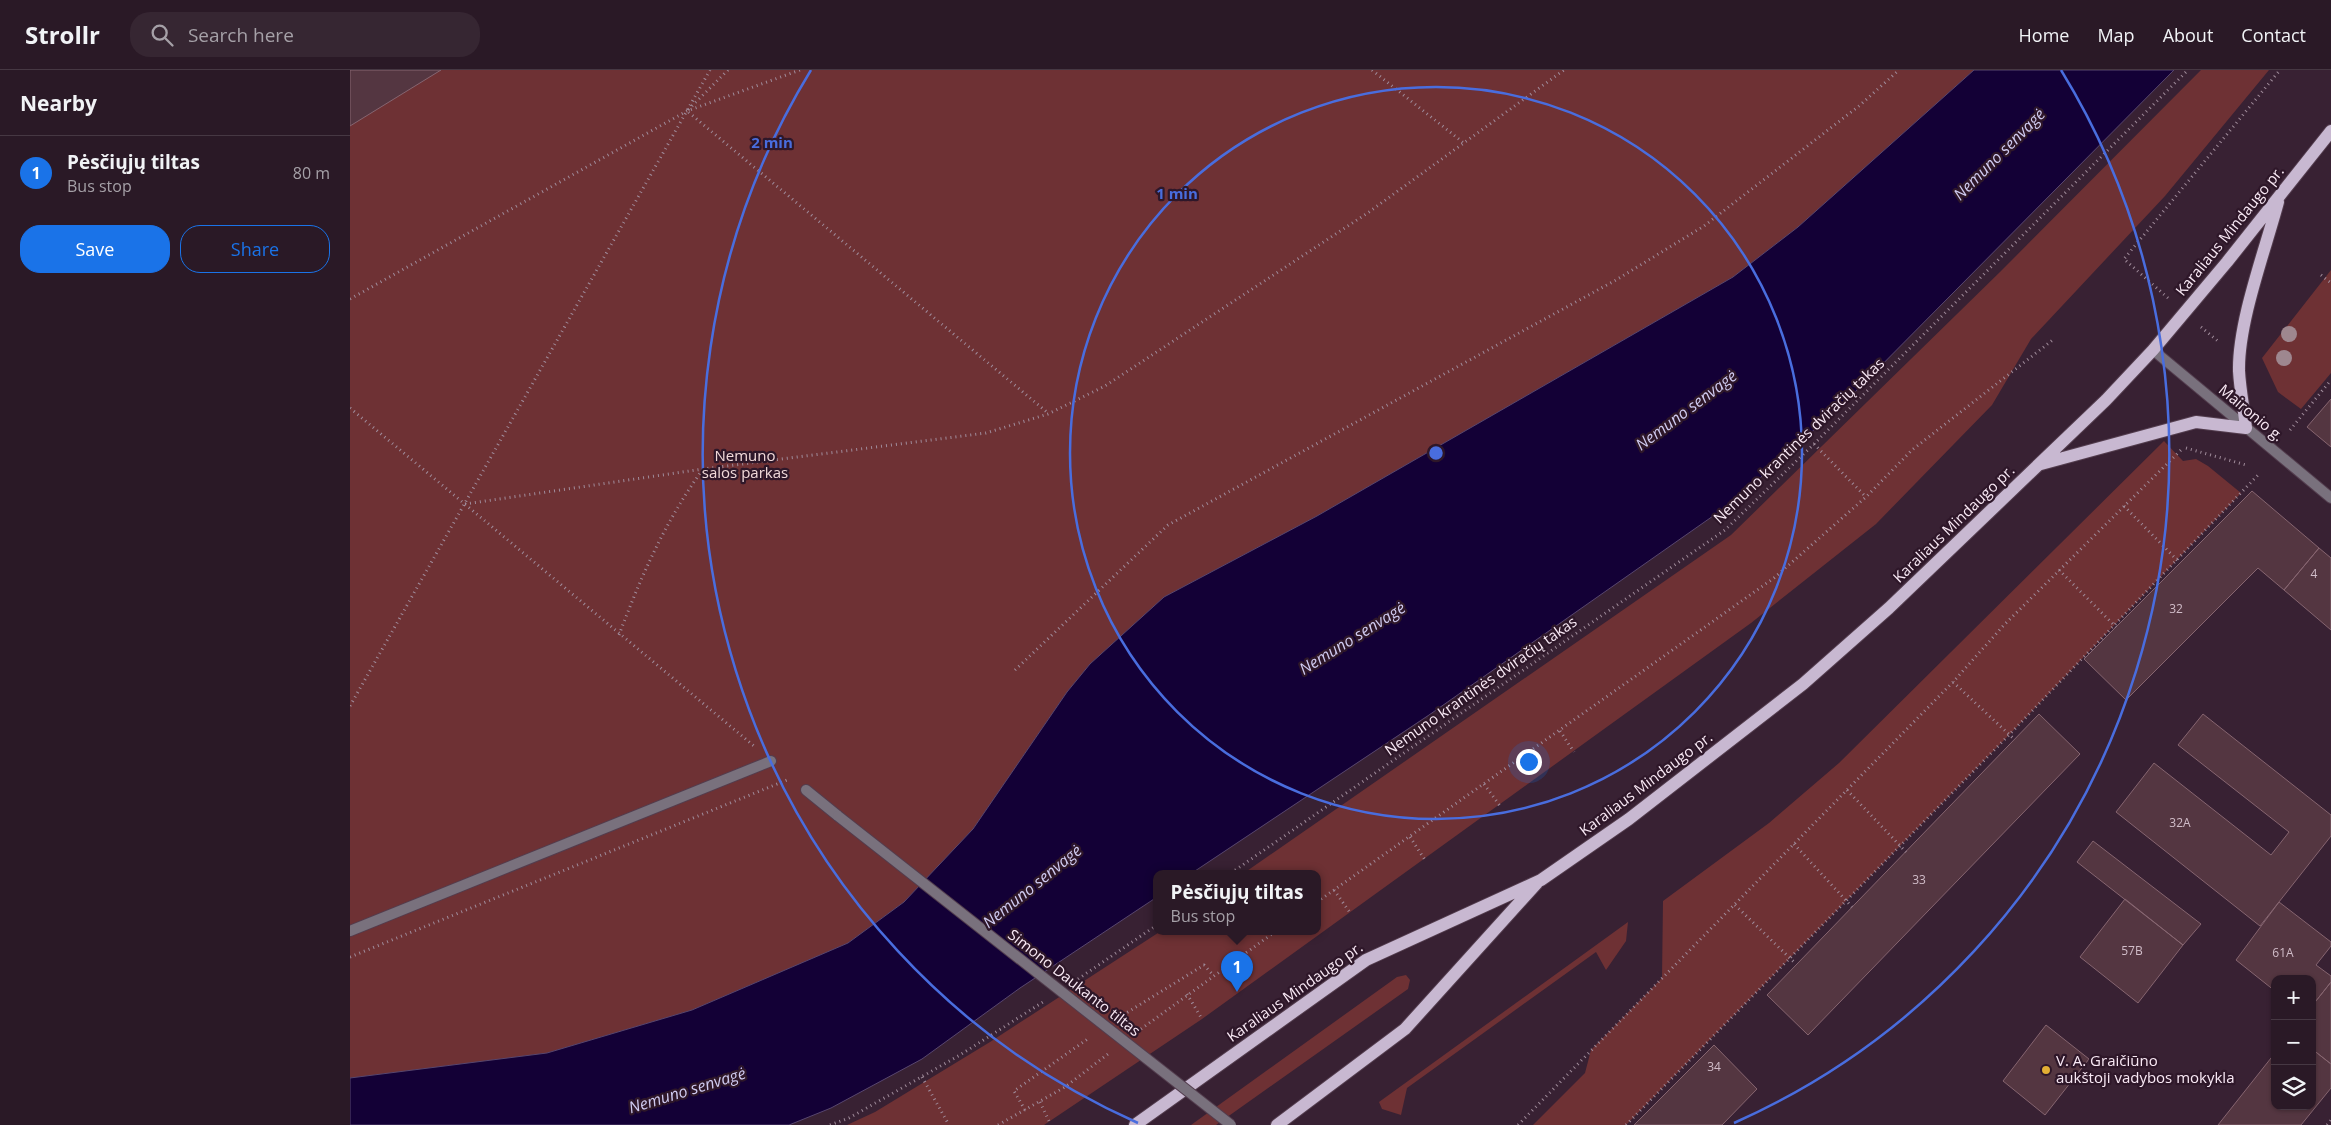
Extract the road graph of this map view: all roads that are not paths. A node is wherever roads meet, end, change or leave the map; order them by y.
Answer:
1 (2331, 130) edge
2 (2279, 197) junction
3 (2153, 350) junction
4 (2246, 428) junction
5 (2039, 465) junction
6 (2331, 498) edge
7 (771, 761) road end
8 (806, 790) dead end
9 (1541, 880) junction
10 (350, 931) edge
11 (1135, 1125) edge
12 (1231, 1125) edge
13 (1277, 1125) edge

1 - 2 main road, Karaliaus Mindaugo pr.
2 - 3 main road, Karaliaus Mindaugo pr.
2 - 4 main road
3 - 4 street, Maironio g.
3 - 5 main road, Karaliaus Mindaugo pr.
4 - 5 main road
4 - 6 street, Maironio g.
5 - 9 main road, Karaliaus Mindaugo pr.
7 - 10 street
8 - 12 street, Simono Daukanto tiltas, bridge
9 - 11 main road, Karaliaus Mindaugo pr.
9 - 13 main road, Karaliaus Mindaugo pr.

